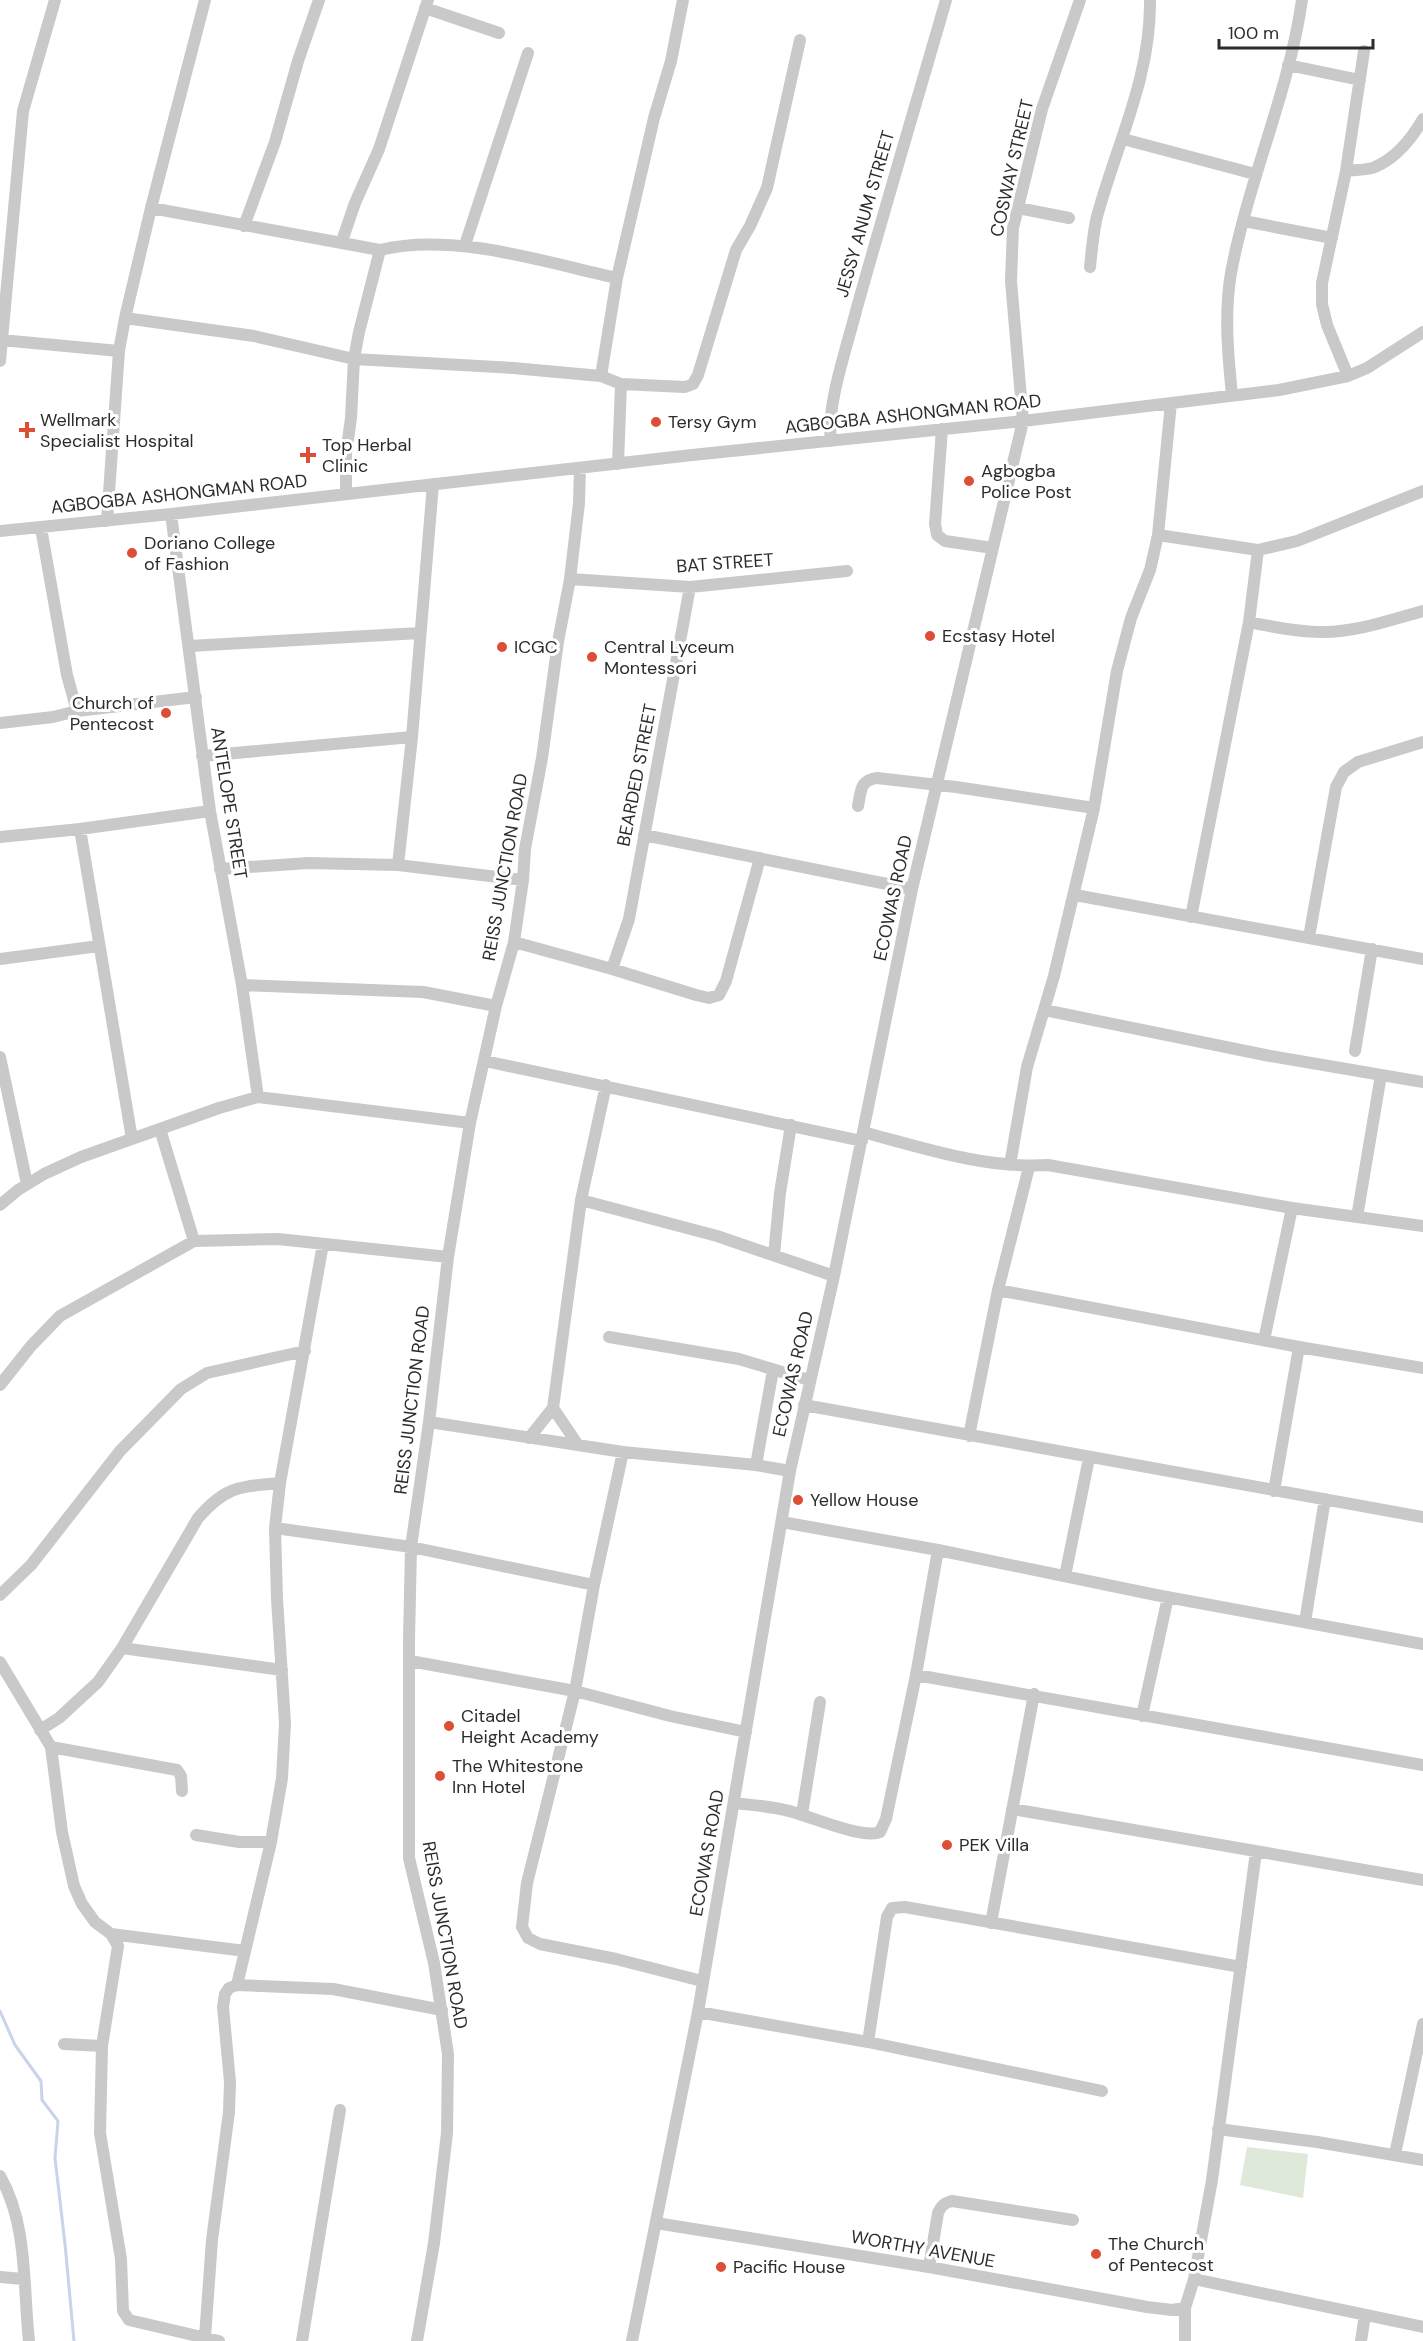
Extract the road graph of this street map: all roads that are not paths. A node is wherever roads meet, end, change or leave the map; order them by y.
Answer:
1 (55, 0) edge
2 (205, 0) edge
3 (319, 0) edge
4 (683, 0) edge
5 (946, 0) edge
6 (1080, 0) edge
7 (1150, 0) edge
8 (1302, 0) edge
9 (427, 4) edge
10 (499, 33) dead end
11 (800, 40) dead end
12 (1364, 51) dead end
13 (528, 53) dead end
14 (1288, 65) junction
15 (1360, 80) junction
16 (1423, 119) edge
17 (1123, 139) junction
18 (1346, 171) junction
19 (1255, 174) junction
20 (1018, 207) junction
21 (151, 208) junction
22 (1069, 218) dead end
23 (1244, 221) junction
24 (244, 226) junction
25 (1332, 238) junction
26 (342, 241) junction
27 (465, 245) junction
28 (380, 250) junction
29 (1090, 267) dead end
30 (617, 278) junction
31 (125, 318) junction
32 (1, 332) edge
33 (1423, 332) edge
34 (119, 351) junction
35 (354, 359) junction
36 (0, 361) edge
37 (601, 376) junction
38 (1348, 376) junction
39 (621, 384) junction
40 (1232, 395) junction
41 (1171, 403) junction
42 (1023, 421) junction
43 (942, 429) junction
44 (831, 441) junction
45 (618, 464) junction
46 (580, 468) junction
47 (433, 484) junction
48 (1423, 491) edge
49 (346, 494) junction
50 (171, 514) junction
51 (107, 521) junction
52 (41, 528) junction
53 (0, 531) edge
54 (1158, 535) junction
55 (993, 548) junction
56 (1258, 550) junction
57 (847, 571) dead end
58 (570, 579) junction
59 (690, 587) junction
60 (1423, 611) edge
61 (1249, 622) junction
62 (420, 633) junction
63 (190, 646) junction
64 (196, 697) junction
65 (77, 711) junction
66 (0, 723) edge
67 (412, 737) junction
68 (1423, 742) edge
69 (202, 756) junction
70 (937, 785) junction
71 (858, 806) dead end
72 (1094, 808) junction
73 (210, 811) junction
74 (80, 829) junction
75 (644, 835) junction
76 (0, 837) edge
77 (760, 858) junction
78 (398, 865) junction
79 (220, 869) junction
80 (523, 880) junction
81 (912, 889) junction
82 (1075, 895) junction
83 (1191, 917) junction
84 (1309, 938) junction
85 (514, 942) junction
86 (99, 946) junction
87 (1372, 950) junction
88 (0, 959) edge
89 (1423, 959) edge
90 (612, 969) junction
91 (242, 984) junction
92 (496, 1006) junction
93 (1044, 1010) junction
94 (1355, 1051) dead end
95 (0, 1057) edge
96 (485, 1061) junction
97 (1380, 1075) junction
98 (1423, 1082) edge
99 (606, 1085) junction
100 (258, 1097) junction
101 (470, 1123) junction
102 (791, 1125) junction
103 (160, 1129) junction
104 (863, 1136) junction
105 (132, 1139) junction
106 (1010, 1165) junction
107 (1029, 1167) junction
108 (27, 1184) junction
109 (581, 1200) junction
110 (0, 1205) edge
111 (1292, 1208) junction
112 (1357, 1216) junction
113 (1423, 1226) edge
114 (194, 1241) junction
115 (323, 1244) junction
116 (774, 1255) junction
117 (448, 1257) junction
118 (834, 1276) junction
119 (998, 1290) junction
120 (609, 1337) dead end
121 (1264, 1340) junction
122 (1299, 1347) junction
123 (304, 1351) junction
124 (1423, 1368) edge
125 (773, 1370) junction
126 (810, 1380) junction
127 (0, 1385) edge
128 (804, 1405) junction
129 (553, 1408) junction
130 (429, 1422) junction
131 (969, 1436) junction
132 (529, 1438) junction
133 (578, 1445) junction
134 (623, 1452) junction
135 (1089, 1458) junction
136 (756, 1465) junction
137 (790, 1471) junction
138 (280, 1483) junction
139 (1274, 1491) junction
140 (1325, 1499) junction
141 (1423, 1517) edge
142 (782, 1522) junction
143 (275, 1528) junction
144 (411, 1547) junction
145 (938, 1550) junction
146 (1065, 1576) junction
147 (594, 1585) junction
148 (0, 1596) edge
149 (1168, 1597) junction
150 (1305, 1622) junction
151 (1423, 1644) edge
152 (122, 1648) junction
153 (410, 1660) junction
154 (0, 1662) edge
155 (282, 1670) junction
156 (916, 1675) junction
157 (575, 1691) junction
158 (1034, 1694) junction
159 (820, 1702) dead end
160 (1142, 1716) junction
161 (40, 1730) junction
162 (746, 1732) junction
163 (51, 1747) junction
164 (1423, 1765) edge
165 (182, 1791) dead end
166 (734, 1803) junction
167 (1012, 1809) junction
168 (802, 1814) junction
169 (196, 1835) dead end
170 (271, 1842) junction
171 (1256, 1852) junction
172 (1423, 1880) edge
173 (991, 1923) junction
174 (111, 1934) junction
175 (245, 1951) junction
176 (1241, 1967) junction
177 (702, 1981) junction
178 (237, 1985) junction
179 (442, 2010) junction
180 (698, 2012) junction
181 (1423, 2026) edge
182 (868, 2042) junction
183 (64, 2044) dead end
184 (102, 2046) junction
185 (1102, 2091) dead end
186 (340, 2110) dead end
187 (1218, 2129) junction
188 (1395, 2154) junction
189 (1423, 2160) edge
190 (0, 2176) edge
191 (1073, 2220) dead end
192 (656, 2223) junction
193 (929, 2267) junction
194 (0, 2277) edge
195 (23, 2279) junction
196 (1194, 2279) junction
197 (1185, 2308) junction
198 (1365, 2315) junction
199 (1423, 2327) edge
200 (183, 2337) edge
201 (205, 2337) junction
202 (29, 2341) edge
203 (219, 2341) edge
204 (302, 2341) edge
205 (417, 2341) edge
206 (632, 2341) edge
207 (1185, 2341) edge
208 (1361, 2341) edge

1 - 32 street
2 - 21 street
3 - 24 street
4 - 30 street
5 - 44 street, JESSY ANUM STREET
6 - 20 street, COSWAY STREET
7 - 17 street
8 - 14 street
9 - 10 street
9 - 26 street
11 - 39 street
12 - 15 street
13 - 27 street
14 - 15 street
14 - 19 street
15 - 18 street
16 - 18 street
17 - 19 street
17 - 29 street
18 - 25 street
19 - 23 street
20 - 22 street
20 - 42 street, COSWAY STREET
21 - 24 street
21 - 31 street
23 - 25 street
23 - 40 street
24 - 26 street
25 - 38 street
26 - 28 street
27 - 28 street
27 - 30 street
28 - 35 street
30 - 37 street
31 - 34 street
31 - 35 street
32 - 34 street
32 - 36 street
33 - 38 street, AGBOGBA ASHONGMAN ROAD
34 - 51 street
35 - 37 street
35 - 49 street
37 - 39 street
38 - 40 street, AGBOGBA ASHONGMAN ROAD
39 - 45 street
40 - 41 street, AGBOGBA ASHONGMAN ROAD
41 - 42 street, AGBOGBA ASHONGMAN ROAD
41 - 54 street
42 - 43 street, AGBOGBA ASHONGMAN ROAD
42 - 55 street, ECOWAS ROAD
43 - 44 street, AGBOGBA ASHONGMAN ROAD
43 - 55 street
44 - 45 street, AGBOGBA ASHONGMAN ROAD
45 - 46 street, AGBOGBA ASHONGMAN ROAD
46 - 47 street, AGBOGBA ASHONGMAN ROAD
46 - 58 street, REISS JUNCTION ROAD
47 - 49 street, AGBOGBA ASHONGMAN ROAD
47 - 62 street
48 - 56 street
49 - 50 street, AGBOGBA ASHONGMAN ROAD
50 - 51 street, AGBOGBA ASHONGMAN ROAD
50 - 63 street, ANTELOPE STREET
51 - 52 street, AGBOGBA ASHONGMAN ROAD
52 - 53 street, AGBOGBA ASHONGMAN ROAD
52 - 65 street
54 - 56 street
54 - 72 street
55 - 70 street, ECOWAS ROAD
56 - 61 street
57 - 59 street, BAT STREET
58 - 59 street, BAT STREET
58 - 80 street, REISS JUNCTION ROAD
59 - 75 street, BEARDED STREET
60 - 61 street
61 - 83 street
62 - 63 street
62 - 67 street
63 - 64 street, ANTELOPE STREET
64 - 65 street
64 - 69 street, ANTELOPE STREET
65 - 66 street
67 - 69 street
67 - 78 street
68 - 84 street
69 - 73 street, ANTELOPE STREET
70 - 71 street
70 - 72 street
70 - 81 street, ECOWAS ROAD
72 - 82 street
73 - 74 street
73 - 79 street, ANTELOPE STREET
74 - 76 street
74 - 86 street
75 - 77 street
75 - 90 street, BEARDED STREET
77 - 81 street
77 - 90 street
78 - 79 street
78 - 80 street
79 - 91 street, ANTELOPE STREET
80 - 85 street, REISS JUNCTION ROAD
81 - 104 street, ECOWAS ROAD
82 - 83 street
82 - 93 street
83 - 84 street
84 - 87 street
85 - 90 street
85 - 92 street, REISS JUNCTION ROAD
86 - 88 street
86 - 105 street
87 - 89 street
87 - 94 street
91 - 92 street
91 - 100 street, ANTELOPE STREET
92 - 96 street, REISS JUNCTION ROAD
93 - 97 street
93 - 106 street
95 - 108 street
96 - 99 street
96 - 101 street, REISS JUNCTION ROAD
97 - 98 street
97 - 112 street
99 - 102 street
99 - 109 street
100 - 101 street
100 - 103 street
101 - 117 street, REISS JUNCTION ROAD
102 - 104 street
102 - 116 street
103 - 105 street
103 - 114 street
104 - 106 street
104 - 118 street, ECOWAS ROAD
105 - 108 street
106 - 107 street
107 - 111 street
107 - 119 street
108 - 110 street
109 - 116 street
109 - 129 street
111 - 112 street
111 - 121 street
112 - 113 street
114 - 115 street
114 - 127 street
115 - 117 street
115 - 123 street
116 - 118 street
117 - 130 street, REISS JUNCTION ROAD
118 - 126 street, ECOWAS ROAD
119 - 121 street
119 - 131 street
120 - 125 street
121 - 122 street
122 - 124 street
122 - 139 street
123 - 138 street
123 - 148 street
125 - 126 street
125 - 136 street
126 - 128 street, ECOWAS ROAD
128 - 131 street
128 - 137 street, ECOWAS ROAD
129 - 132 street
129 - 133 street
130 - 132 street
130 - 144 street, REISS JUNCTION ROAD
131 - 135 street
132 - 133 street
133 - 134 street
134 - 136 street
134 - 147 street
135 - 139 street
135 - 146 street
136 - 137 street
137 - 142 street, ECOWAS ROAD
138 - 143 street
138 - 152 street
139 - 140 street
140 - 141 street
140 - 150 street
142 - 145 street
142 - 162 street, ECOWAS ROAD
143 - 144 street
143 - 155 street
144 - 147 street
144 - 153 street, REISS JUNCTION ROAD
145 - 146 street
145 - 156 street
146 - 149 street
147 - 157 street
149 - 150 street
149 - 160 street
150 - 151 street
152 - 155 street
152 - 161 street
153 - 157 street
153 - 179 street, REISS JUNCTION ROAD
154 - 161 street
155 - 170 street
156 - 158 street
156 - 168 street
157 - 162 street
157 - 177 street
158 - 160 street
158 - 167 street
159 - 168 street
160 - 164 street
161 - 163 street
162 - 166 street, ECOWAS ROAD
163 - 165 street
163 - 174 street
166 - 168 street
166 - 177 street, ECOWAS ROAD
167 - 171 street
167 - 173 street
169 - 170 street
170 - 175 street
171 - 172 street
171 - 176 street
173 - 176 street
173 - 182 street
174 - 175 street
174 - 184 street
175 - 178 street
176 - 187 street
177 - 180 street, ECOWAS ROAD
178 - 179 street
178 - 201 street
179 - 205 street, REISS JUNCTION ROAD
180 - 182 street
180 - 192 street, ECOWAS ROAD
181 - 188 street
182 - 185 street
183 - 184 street
184 - 200 street
186 - 204 street
187 - 188 street
187 - 196 street
188 - 189 street
190 - 195 street
191 - 193 street
192 - 193 street, WORTHY AVENUE
192 - 206 street, ECOWAS ROAD
193 - 197 street, WORTHY AVENUE
194 - 195 street
195 - 202 street
196 - 197 street
196 - 198 street
197 - 207 street
198 - 199 street
198 - 208 street
200 - 201 street
201 - 203 street

